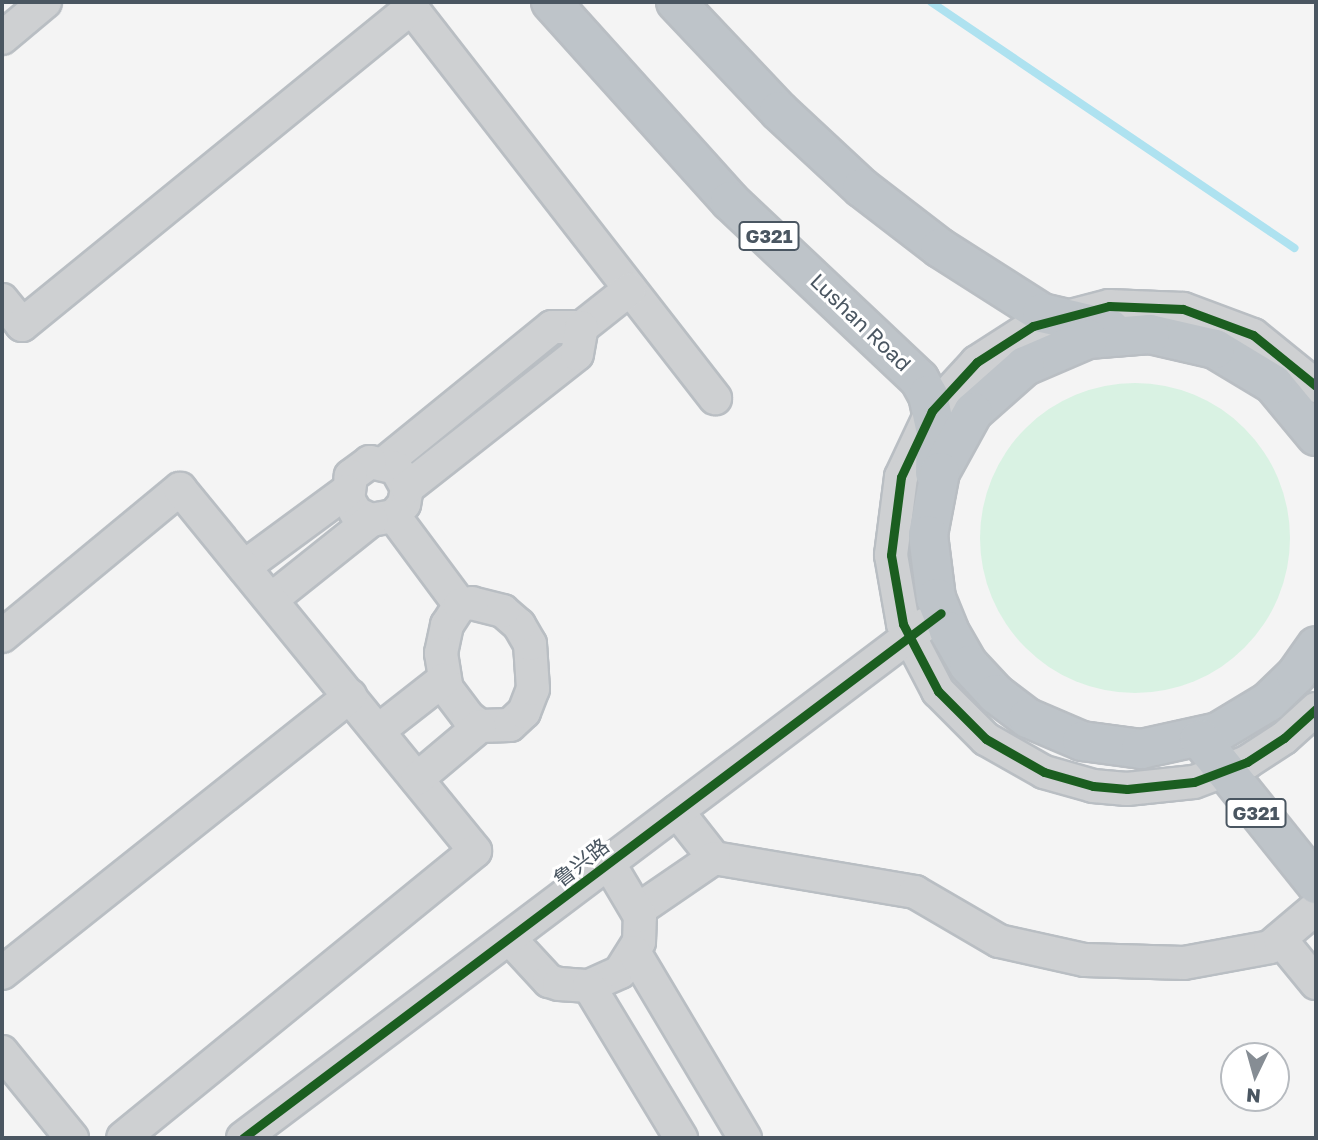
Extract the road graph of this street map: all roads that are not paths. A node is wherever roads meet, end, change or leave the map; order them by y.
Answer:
1 (45, 2) edge
2 (551, 2) edge
3 (409, 5) edge
4 (690, 7) edge
5 (2, 38) edge
6 (630, 289) junction
7 (2, 300) edge
8 (1054, 318) junction
9 (582, 327) junction
10 (1140, 334) junction
11 (1316, 386) edge
12 (715, 398) dead end
13 (932, 411) junction
14 (1316, 436) edge
15 (386, 462) junction
16 (935, 488) junction
17 (347, 491) junction
18 (391, 508) junction
19 (244, 567) junction
20 (272, 599) junction
21 (460, 605) junction
22 (941, 613) junction
23 (2, 636) edge
24 (908, 636) junction
25 (1316, 646) edge
26 (443, 680) junction
27 (350, 696) junction
28 (1316, 709) edge
29 (480, 726) junction
30 (378, 731) junction
31 (1200, 739) junction
32 (1226, 772) junction
33 (417, 779) junction
34 (677, 811) junction
35 (713, 858) junction
36 (608, 862) junction
37 (1316, 884) edge
38 (1316, 908) edge
39 (638, 910) junction
40 (1280, 939) junction
41 (511, 940) junction
42 (634, 953) junction
43 (2, 973) edge
44 (1316, 983) edge
45 (589, 986) junction
46 (2, 1052) edge
47 (72, 1138) edge
48 (123, 1138) edge
49 (243, 1138) edge
50 (681, 1138) edge
51 (745, 1138) edge

1 - 5 street
2 - 13 highway, Lushan Road / G321
3 - 6 street
3 - 7 street
4 - 8 highway
6 - 9 street
6 - 12 street
8 - 10 highway
8 - 11 street
8 - 13 street
9 - 15 street
9 - 18 street
10 - 14 highway
10 - 16 highway
13 - 16 highway, Lushan Road / G321
13 - 24 street
15 - 17 street
15 - 18 street
16 - 22 highway
17 - 18 street
17 - 19 street
18 - 20 street
18 - 21 street
19 - 20 street
19 - 23 street
20 - 27 street
21 - 26 street
21 - 29 street
22 - 24 street, 鲁兴路
22 - 31 highway
24 - 32 street
24 - 34 street, 鲁兴路
25 - 31 highway
26 - 29 street
26 - 30 street
27 - 30 street
27 - 43 street
28 - 32 street
29 - 33 street
30 - 33 street
31 - 32 highway, G321
32 - 37 highway, G321
33 - 48 street
34 - 35 street
34 - 36 street, 鲁兴路
35 - 39 street
35 - 40 street
36 - 39 street
36 - 41 street, 鲁兴路
38 - 40 street
39 - 42 street
40 - 44 street
41 - 45 street
41 - 49 street, 鲁兴路
42 - 45 street
42 - 51 street
45 - 50 street
46 - 47 street

